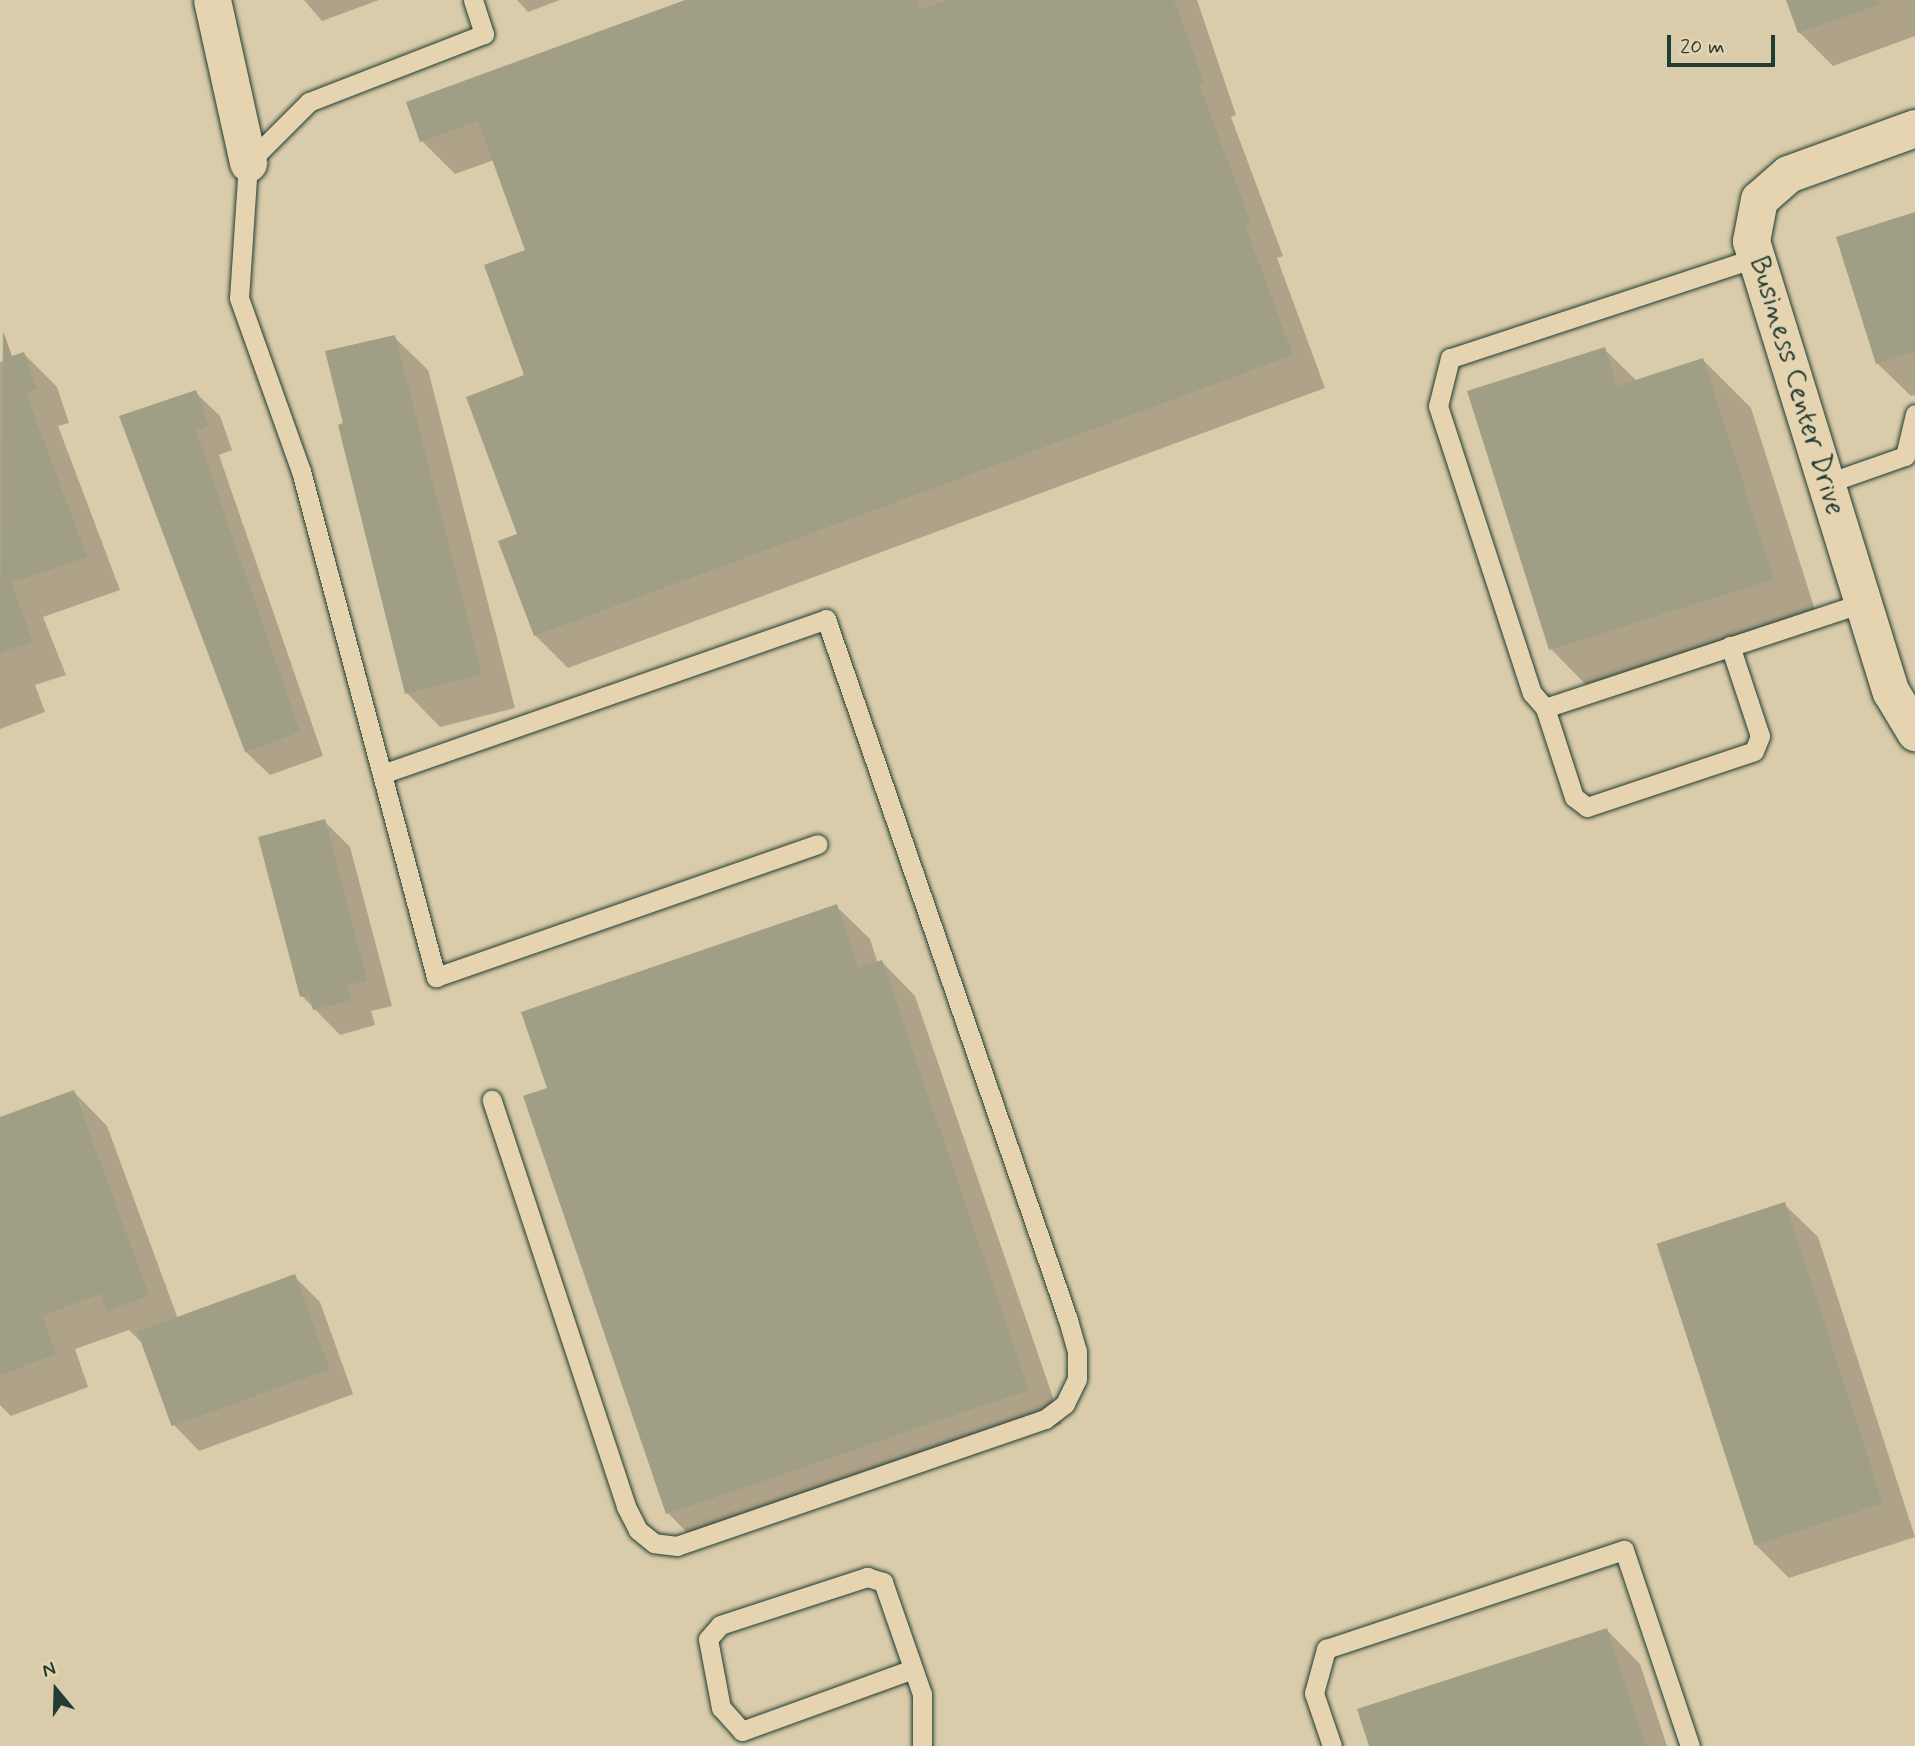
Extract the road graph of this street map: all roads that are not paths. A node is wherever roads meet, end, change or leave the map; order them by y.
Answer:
1 (212, 0) edge
2 (473, 0) edge
3 (1915, 128) edge
4 (248, 163) junction
5 (1755, 258) junction
6 (1915, 414) edge
7 (1910, 462) edge
8 (1825, 484) junction
9 (1863, 603) junction
10 (1730, 646) junction
11 (1538, 701) junction
12 (1915, 732) edge
13 (382, 774) junction
14 (818, 844) dead end
15 (492, 1100) dead end
16 (913, 1669) junction
17 (922, 1746) edge
18 (1332, 1746) edge
19 (1690, 1746) edge

1 - 4 street
2 - 4 lane
3 - 5 street, Business Center Drive
4 - 13 lane
5 - 8 street, Business Center Drive
5 - 11 lane
6 - 7 lane
7 - 8 lane
8 - 9 street, Business Center Drive
9 - 10 lane
9 - 12 street, Business Center Drive
10 - 11 lane
10 - 11 lane
13 - 14 lane
13 - 15 lane
16 - 16 lane
16 - 17 lane
18 - 19 lane

